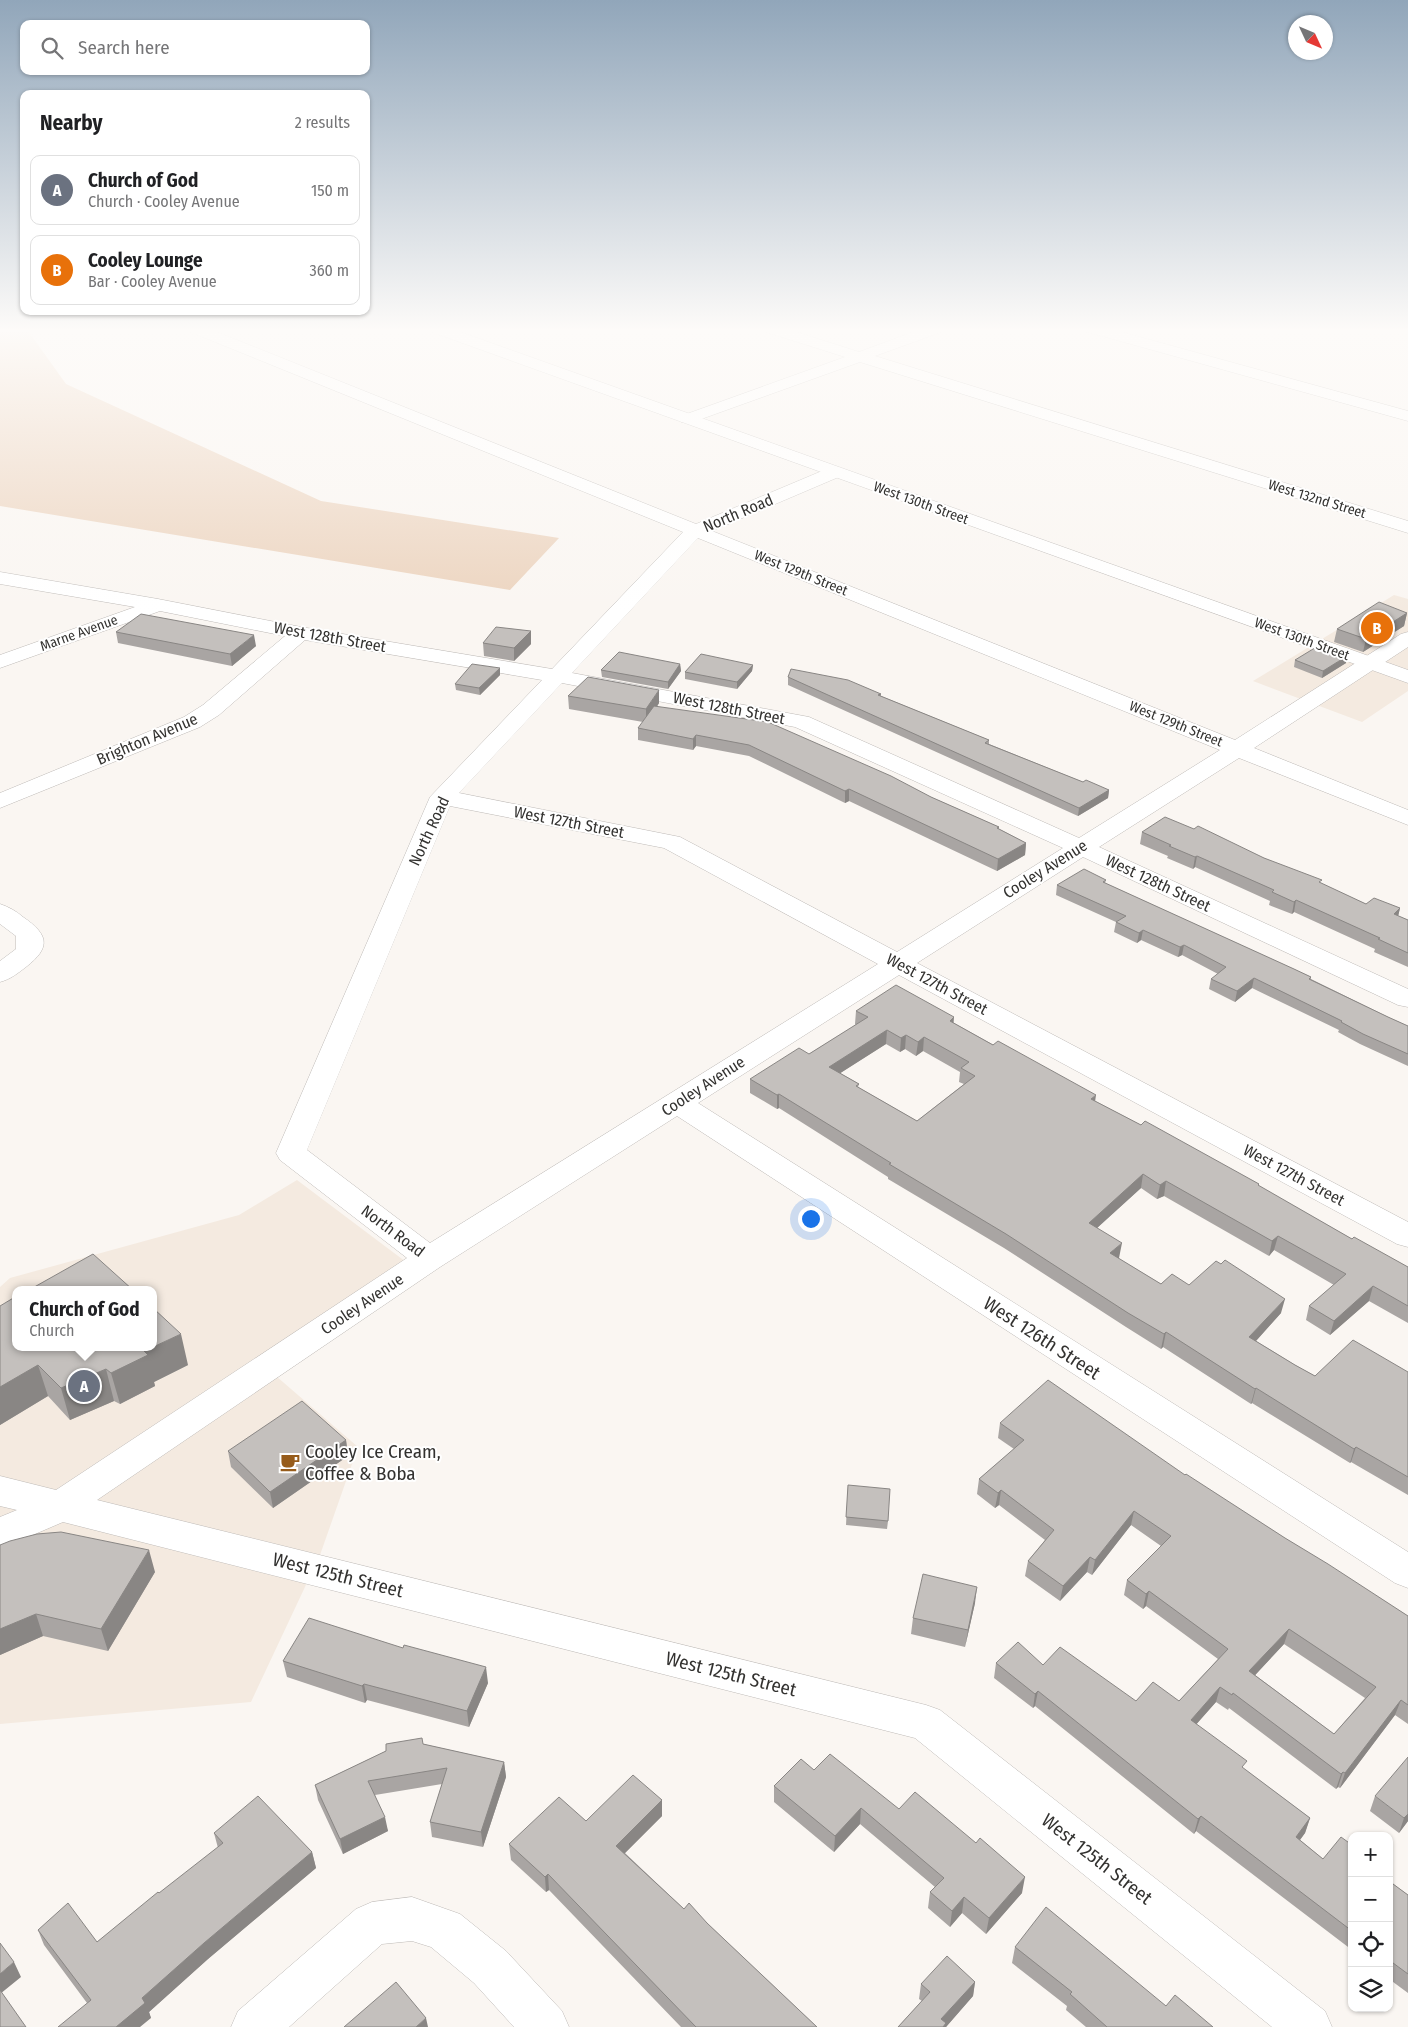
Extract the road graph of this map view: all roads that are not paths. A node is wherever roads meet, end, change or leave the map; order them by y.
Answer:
1 (427, 423) edge
2 (697, 423) edge
3 (1070, 423) edge
4 (835, 472) junction
5 (1408, 528) edge
6 (695, 531) junction
7 (0, 578) edge
8 (158, 605) junction
9 (301, 633) junction
10 (1408, 638) edge
11 (0, 662) edge
12 (1367, 662) junction
13 (556, 676) junction
14 (1408, 677) edge
15 (1237, 749) junction
16 (442, 797) junction
17 (0, 801) edge
18 (1408, 818) edge
19 (1080, 847) junction
20 (0, 912) edge
21 (896, 962) junction
22 (0, 974) edge
23 (1408, 999) edge
24 (677, 1103) junction
25 (1408, 1236) edge
26 (429, 1259) junction
27 (0, 1491) edge
28 (61, 1506) junction
29 (0, 1534) edge
30 (1408, 1572) edge
31 (254, 2027) edge
32 (546, 2027) edge
33 (1309, 2027) edge

1 - 6 street, West 129th Street
2 - 4 street, West 130th Street
3 - 5 street, West 132nd Street
4 - 6 street, North Road
4 - 12 street, West 130th Street
6 - 13 street, North Road
6 - 15 street, West 129th Street
7 - 8 street, West 128th Street
8 - 9 street, West 128th Street
8 - 11 street, Marne Avenue
9 - 13 street, West 128th Street
9 - 17 street, Brighton Avenue
10 - 12 street, Cooley Avenue
12 - 14 street, West 130th Street
12 - 15 street, Cooley Avenue
13 - 16 street, North Road
13 - 19 street, West 128th Street
15 - 18 street, West 129th Street
15 - 19 street, Cooley Avenue
16 - 21 street, West 127th Street
16 - 26 street, North Road
19 - 21 street, Cooley Avenue
19 - 23 street, West 128th Street
20 - 22 street
21 - 24 street, Cooley Avenue
21 - 25 street, West 127th Street
24 - 26 street, Cooley Avenue
24 - 30 street, West 126th Street
26 - 28 street, Cooley Avenue
27 - 28 street, West 125th Street
28 - 29 street, Cooley Avenue
28 - 33 street, West 125th Street
31 - 32 street

